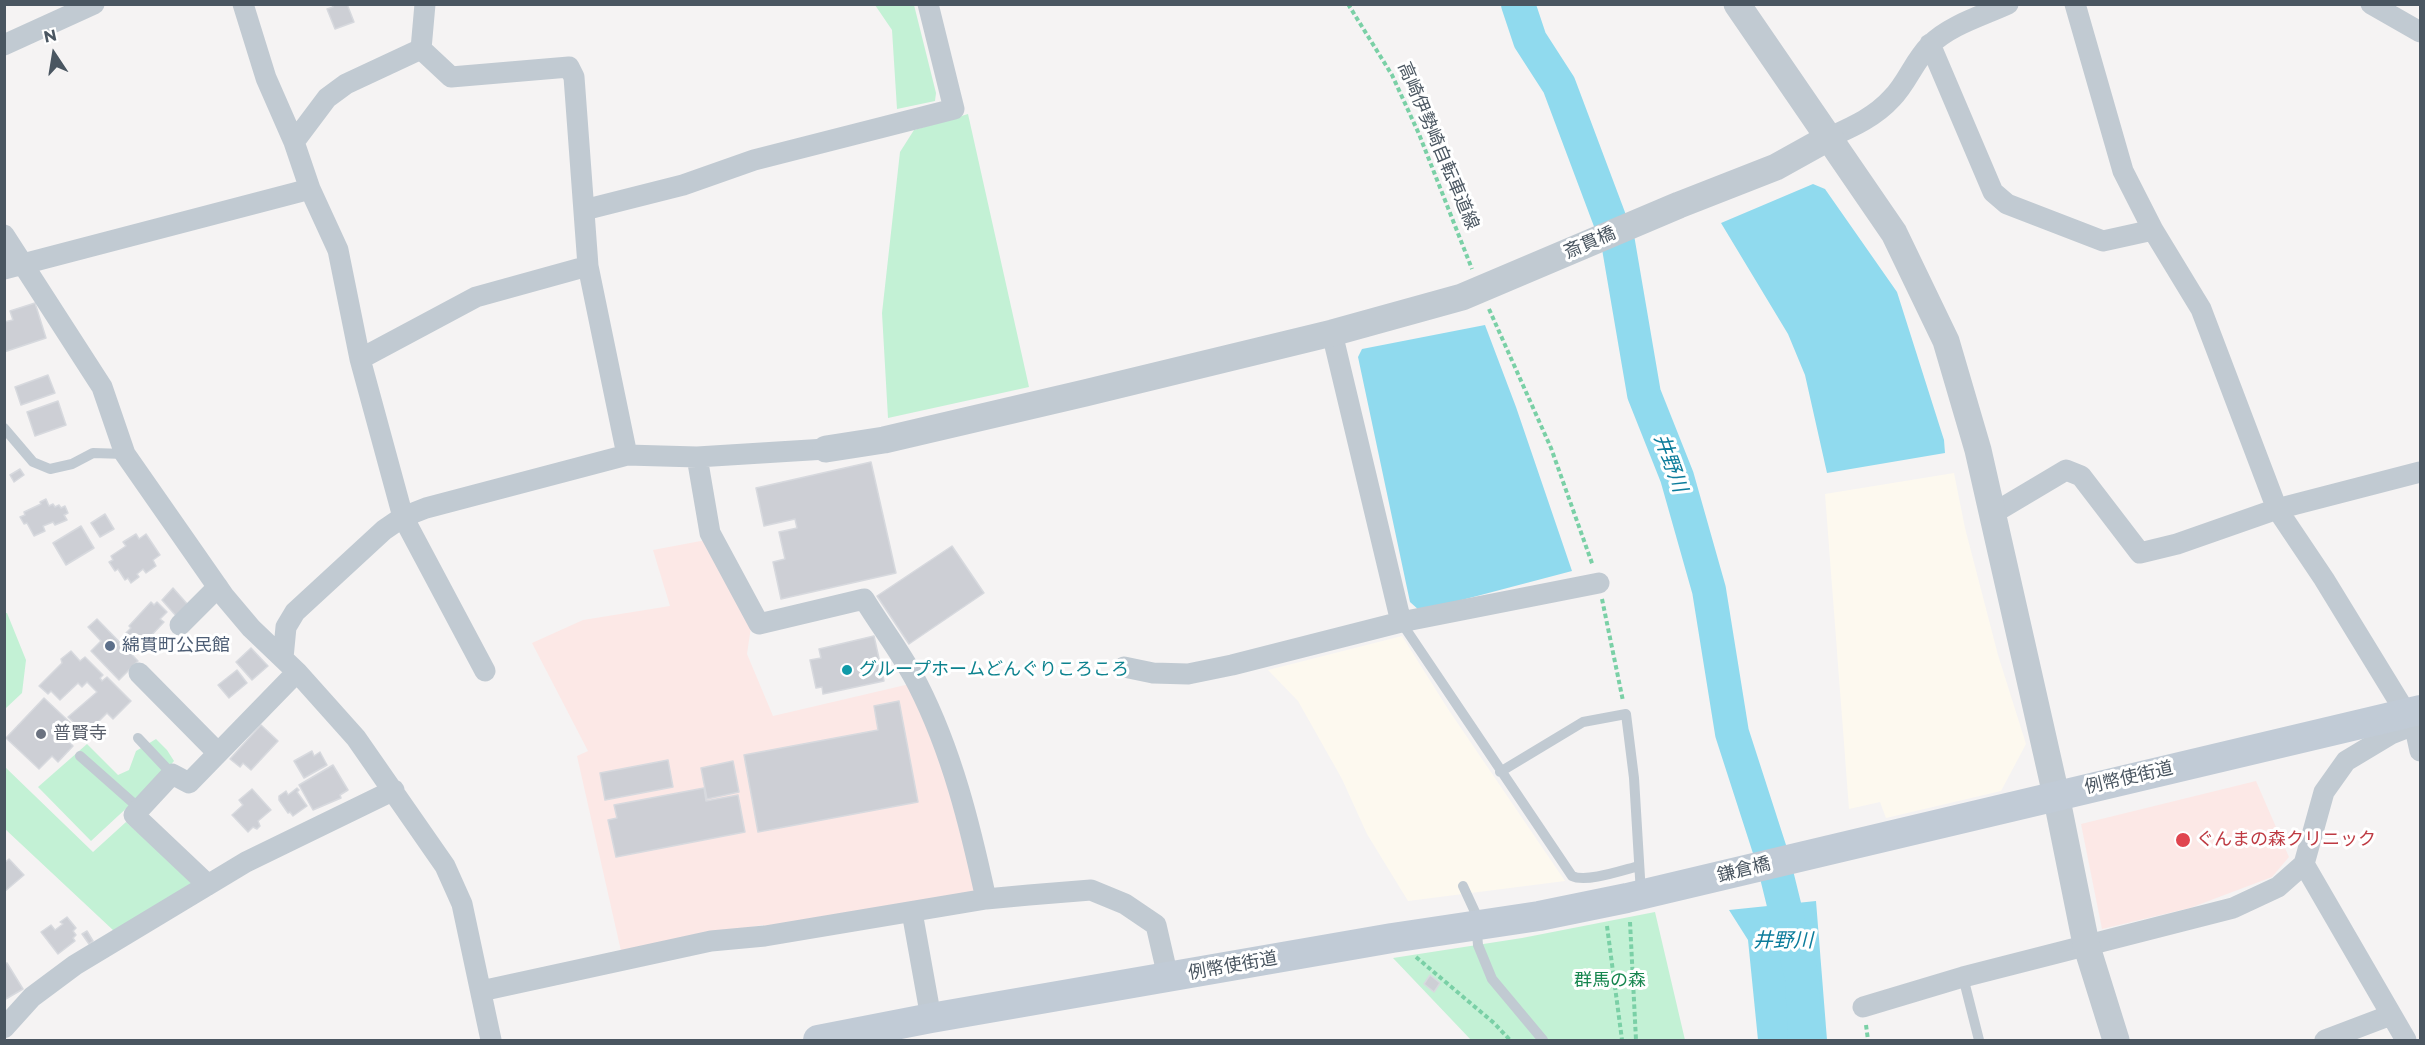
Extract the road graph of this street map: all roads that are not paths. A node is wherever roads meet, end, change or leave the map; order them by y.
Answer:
1 (94, 4) edge
2 (243, 4) edge
3 (425, 4) edge
4 (928, 4) edge
5 (1737, 4) edge
6 (2007, 4) edge
7 (2075, 4) edge
8 (2371, 4) edge
9 (2421, 32) edge
10 (1930, 44) junction
11 (4, 45) edge
12 (421, 49) junction
13 (1830, 137) junction
14 (294, 142) junction
15 (310, 189) junction
16 (584, 210) junction
17 (2153, 230) junction
18 (4, 235) edge
19 (14, 266) edge
20 (588, 266) junction
21 (1332, 333) junction
22 (360, 359) junction
23 (4, 429) edge
24 (826, 449) joint
25 (125, 454) junction
26 (627, 455) junction
27 (698, 457) junction
28 (2421, 472) edge
29 (2277, 509) junction
30 (1992, 514) junction
31 (403, 517) junction
32 (1597, 578) road end
33 (218, 587) junction
34 (1401, 622) junction
35 (180, 625) dead end
36 (290, 665) junction
37 (1124, 667) dead end
38 (485, 671) dead end
39 (139, 673) dead end
40 (2413, 715) edge
41 (138, 738) dead end
42 (2421, 751) edge
43 (218, 753) junction
44 (80, 756) dead end
45 (1500, 772) junction
46 (172, 774) junction
47 (394, 790) junction
48 (2056, 795) junction
49 (140, 809) junction
50 (1839, 847) joint
51 (2304, 864) junction
52 (208, 885) junction
53 (1463, 886) dead end
54 (1640, 890) junction
55 (987, 899) junction
56 (912, 912) junction
57 (1477, 925) junction
58 (2086, 944) junction
59 (1963, 976) junction
60 (1168, 977) junction
61 (481, 991) junction
62 (1863, 1007) dead end
63 (2391, 1015) junction
64 (931, 1018) junction
65 (4, 1028) edge
66 (491, 1041) edge
67 (818, 1041) edge
68 (1543, 1041) edge
69 (1979, 1041) edge
70 (2116, 1041) edge
71 (2325, 1041) edge
72 (2406, 1041) edge

1 - 11 street
2 - 14 street
3 - 12 street
4 - 16 street
5 - 13 street
6 - 10 street
7 - 17 street
8 - 9 street
10 - 13 street
10 - 17 street
12 - 14 street
12 - 16 street
13 - 21 street, 斎貫橋
13 - 30 street
14 - 15 street
15 - 19 street
15 - 22 street
16 - 20 street
17 - 29 street
18 - 19 street
19 - 25 street
20 - 22 street
20 - 26 street
21 - 24 street, 斎貫橋
21 - 34 street
22 - 31 street
23 - 25 lane
24 - 27 street
25 - 33 street
26 - 27 street
26 - 31 street
27 - 55 street
28 - 29 street
29 - 30 street
29 - 40 street
30 - 48 street
31 - 36 street
31 - 38 street
32 - 34 street
33 - 35 street
33 - 36 street
34 - 37 street
34 - 45 lane
36 - 43 street
36 - 47 street
39 - 43 street
40 - 42 street
40 - 48 main road, 例幣使街道
40 - 51 street
41 - 46 lane
43 - 46 street
44 - 49 lane
45 - 54 lane
45 - 54 lane
46 - 49 street
47 - 52 street
47 - 61 street
48 - 50 main road, 例幣使街道
48 - 58 street
49 - 52 street
50 - 54 main road, 鎌倉橋
51 - 58 street
51 - 63 street
52 - 65 street
53 - 57 lane
54 - 57 main road, 例幣使街道
55 - 56 street
55 - 60 street
56 - 61 street
56 - 64 street
57 - 60 main road, 例幣使街道
57 - 68 lane
58 - 59 street
58 - 70 street
59 - 62 street
59 - 69 lane
60 - 64 main road, 例幣使街道
61 - 66 street
63 - 71 street
63 - 72 street
64 - 67 main road, 例幣使街道

